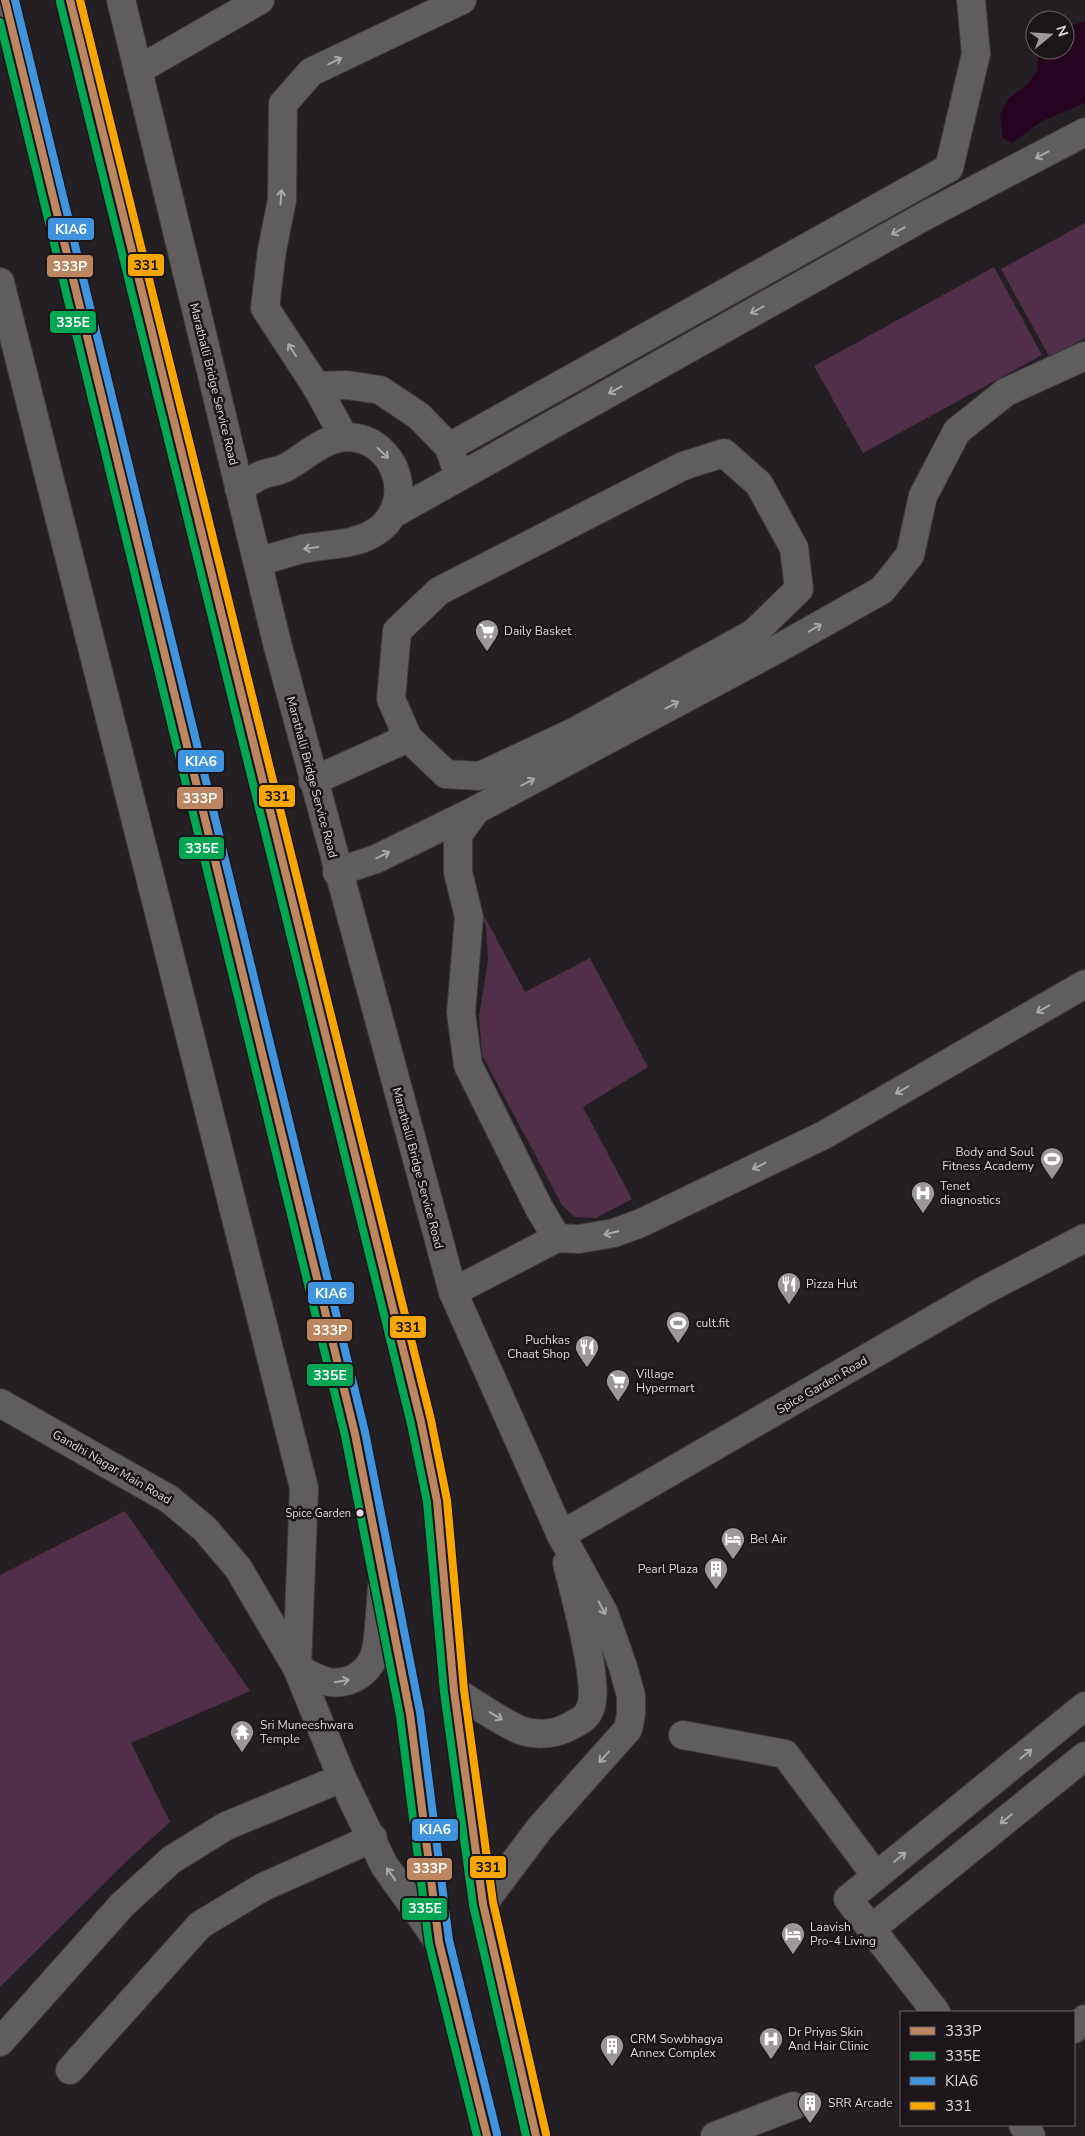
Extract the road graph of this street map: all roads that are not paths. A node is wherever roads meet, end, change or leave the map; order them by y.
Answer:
1 (5, 0) edge
2 (70, 0) edge
3 (121, 0) edge
4 (260, 0) edge
5 (462, 0) edge
6 (971, 0) edge
7 (138, 70) junction
8 (1085, 132) edge
9 (0, 282) edge
10 (8, 349) edge
11 (1085, 356) edge
12 (316, 386) junction
13 (344, 437) junction
14 (449, 447) junction
15 (459, 477) junction
16 (239, 488) junction
17 (393, 514) junction
18 (258, 562) junction
19 (408, 738) junction
20 (314, 781) junction
21 (476, 810) junction
22 (338, 872) junction
23 (1085, 984) edge
24 (557, 1238) junction
25 (1085, 1238) edge
26 (453, 1292) junction
27 (0, 1403) edge
28 (561, 1535) junction
29 (383, 1579) junction
30 (297, 1668) junction
31 (454, 1691) junction
32 (1085, 1706) edge
33 (683, 1735) dead end
34 (1085, 1756) edge
35 (342, 1778) junction
36 (373, 1838) junction
37 (876, 1876) junction
38 (483, 1904) junction
39 (872, 1928) junction
40 (439, 1942) junction
41 (935, 2011) edge
42 (1085, 2019) edge
43 (1075, 2027) edge
44 (0, 2042) edge
45 (70, 2070) dead end
46 (793, 2106) dead end
47 (1024, 2126) edge
48 (487, 2136) edge
49 (536, 2136) edge
50 (715, 2136) edge
51 (1032, 2136) edge

1 - 29 main road
2 - 31 main road
3 - 7 street, Marathalli Bridge Service Road
4 - 7 street
12 -> 5 street
6 - 14 street
7 - 16 street, Marathalli Bridge Service Road
8 -> 15 street
9 - 10 street
10 - 30 street
21 -> 11 street
12 - 13 street
12 - 14 street
13 - 16 street
13 -> 17 street
14 - 15 street
15 - 17 street
16 - 18 street, Marathalli Bridge Service Road
17 -> 18 street
18 - 20 street, Marathalli Bridge Service Road
19 - 19 street
19 - 20 street
20 - 22 street, Marathalli Bridge Service Road
22 -> 21 street
21 - 24 street
22 - 26 street, Marathalli Bridge Service Road
23 -> 24 street
24 - 26 street
25 - 28 street, Spice Garden Road
26 - 28 street, Marathalli Bridge Service Road
27 - 30 street, Gandhi Nagar Main Road
31 -> 28 street, Marathalli Bridge Service Road
28 -> 38 street, Marathalli Bridge Service Road
30 -> 29 street
29 - 40 main road
30 - 35 street
31 - 38 main road
37 -> 32 street
33 - 37 street
34 -> 39 street
35 - 36 street
35 - 44 street
40 -> 36 street
36 - 45 street
37 - 39 street
38 - 49 main road
39 - 41 street
40 - 48 main road
42 - 43 street
46 - 50 street
47 - 51 street

